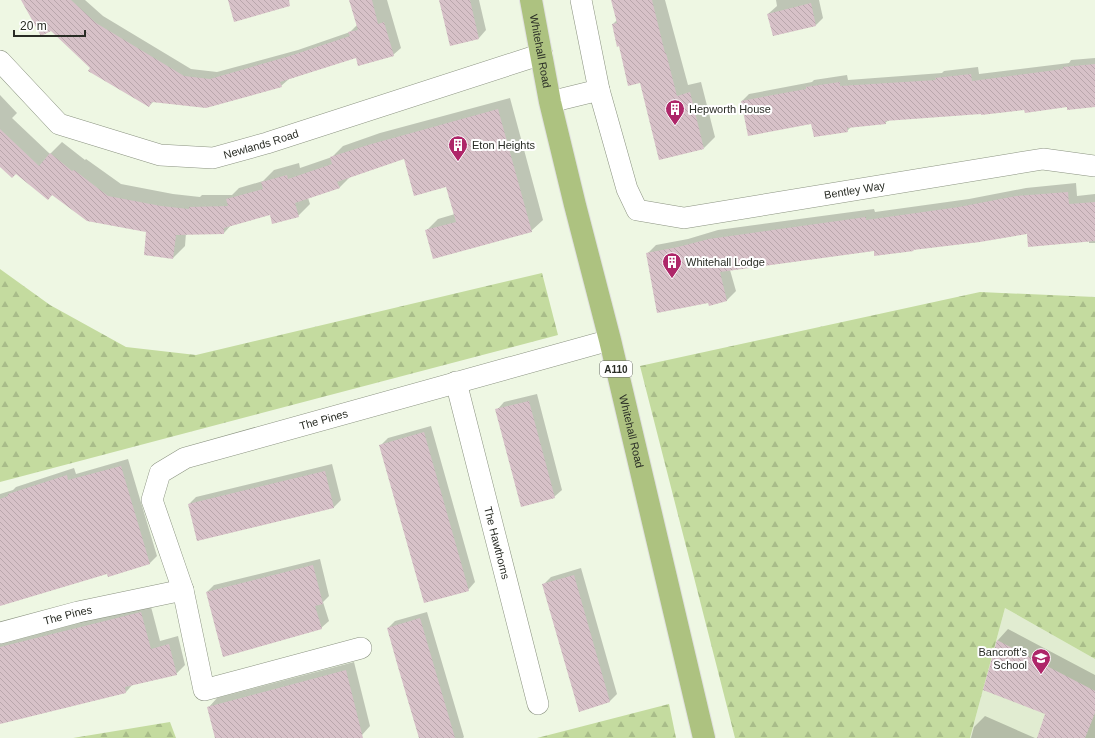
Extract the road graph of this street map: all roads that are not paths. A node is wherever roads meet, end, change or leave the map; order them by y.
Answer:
1 (531, 0) edge
2 (581, 0) edge
3 (542, 54) junction
4 (0, 61) edge
5 (599, 90) junction
6 (550, 102) junction
7 (1095, 166) edge
8 (610, 340) junction
9 (456, 382) junction
10 (183, 590) junction
11 (0, 633) edge
12 (360, 648) dead end
13 (538, 704) dead end
14 (704, 738) edge

1 - 3 main road, Whitehall Road / A110
2 - 5 street
3 - 4 street, Newlands Road
3 - 6 main road, Whitehall Road / A110
5 - 6 street, Whitehall Road
5 - 7 street, Bentley Way
6 - 8 main road, Whitehall Road / A110
8 - 9 street, The Pines
8 - 14 main road, Whitehall Road / A110
9 - 10 street, The Pines
9 - 13 street, The Hawthorns
10 - 11 street, The Pines
10 - 12 street, The Pines

